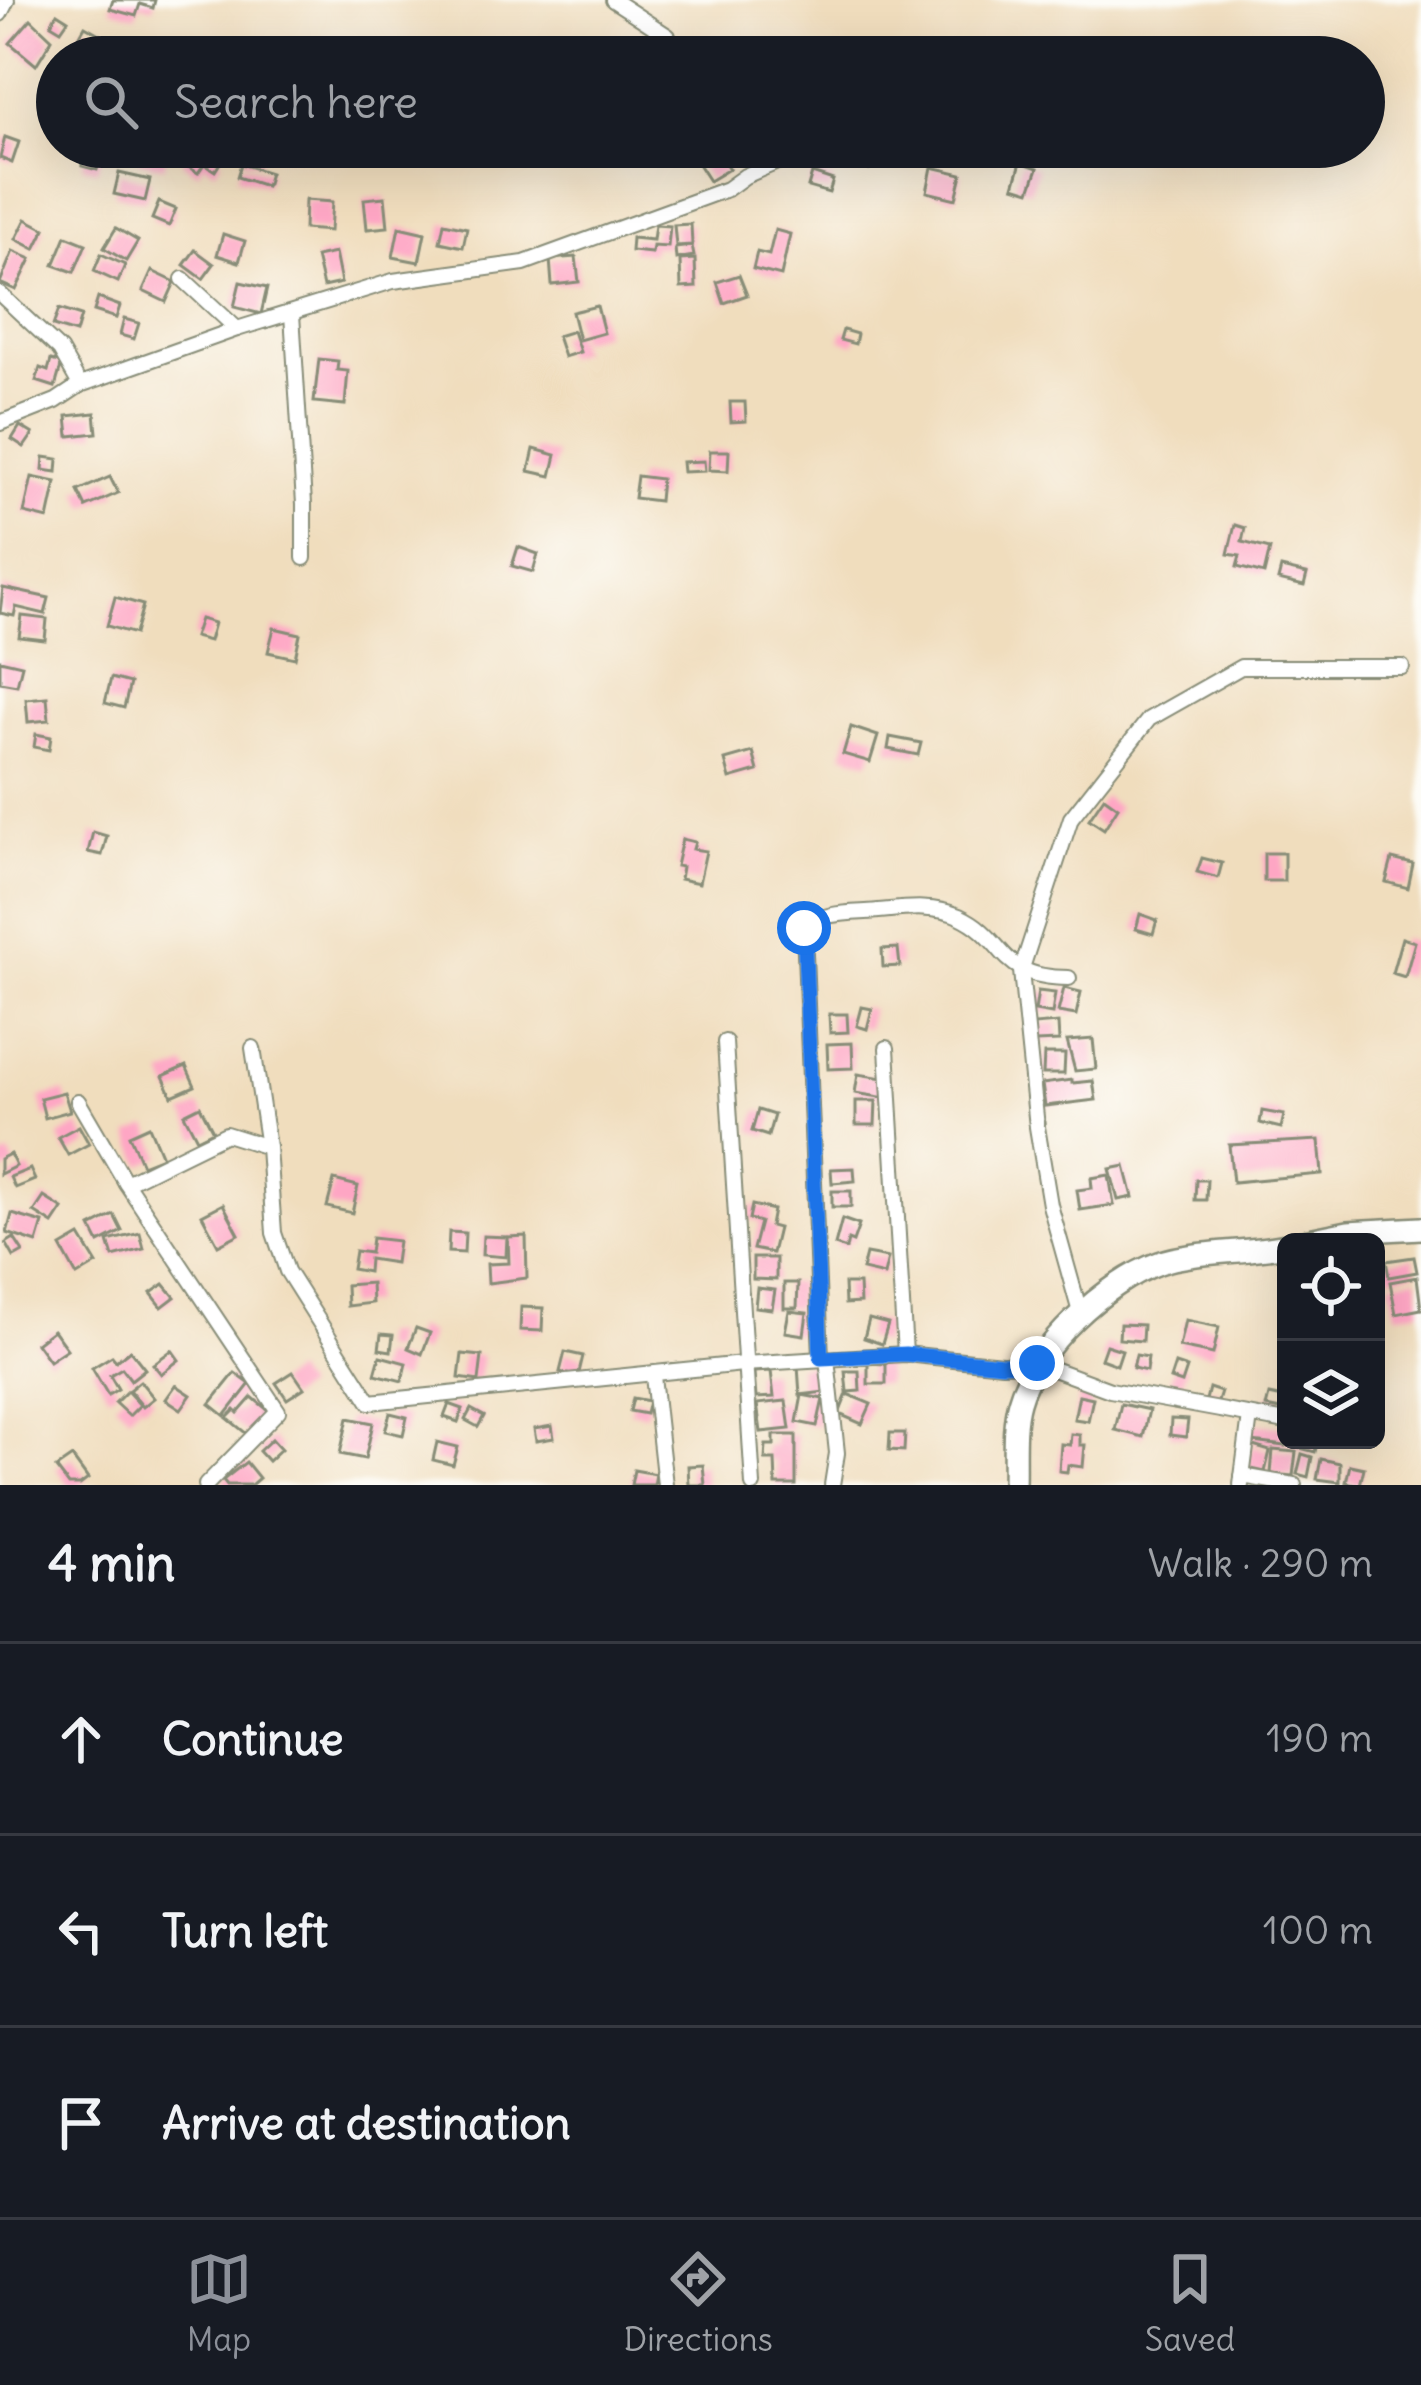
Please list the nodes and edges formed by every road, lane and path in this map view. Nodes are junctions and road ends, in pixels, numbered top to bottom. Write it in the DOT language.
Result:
graph roads {
  1 [pos="7,0"];
  2 [pos="614,0"];
  3 [pos="0,14"];
  4 [pos="668,36"];
  5 [pos="764,168"];
  6 [pos="183,278"];
  7 [pos="0,294"];
  8 [pos="292,314"];
  9 [pos="237,329"];
  10 [pos="80,386"];
  11 [pos="0,423"];
  12 [pos="304,558"];
  13 [pos="1402,667"];
  14 [pos="1021,971"];
  15 [pos="1069,978"];
  16 [pos="724,1042"];
  17 [pos="253,1048"];
  18 [pos="887,1048"];
  19 [pos="78,1101"];
  20 [pos="268,1148"];
  21 [pos="127,1183"];
  22 [pos="1421,1228"];
  23 [pos="1343,1233"];
  24 [pos="1277,1246"];
  25 [pos="1081,1316"];
  26 [pos="905,1354"];
  27 [pos="824,1358"];
  28 [pos="1037,1363"];
  29 [pos="742,1364"];
  30 [pos="653,1376"];
  31 [pos="1250,1416"];
  32 [pos="1277,1420"];
  33 [pos="1242,1481"];
  34 [pos="206,1485"];
  35 [pos="665,1485"];
  36 [pos="753,1485"];
  37 [pos="832,1485"];
  38 [pos="1014,1485"];
  39 [pos="1294,1485"];
  1 -- 3 [label="street"];
  2 -- 4 [label="street"];
  5 -- 8 [label="street"];
  6 -- 9 [label="street"];
  7 -- 10 [label="street"];
  8 -- 9 [label="street"];
  8 -- 12 [label="street"];
  9 -- 10 [label="street"];
  10 -- 11 [label="street"];
  13 -- 14 [label="street"];
  14 -- 15 [label="street"];
  14 -- 25 [label="street"];
  14 -- 27 [label="street"];
  16 -- 29 [label="street"];
  17 -- 20 [label="street"];
  18 -- 26 [label="street"];
  19 -- 21 [label="street"];
  20 -- 21 [label="street"];
  20 -- 30 [label="street"];
  21 -- 34 [label="street"];
  22 -- 23 [label="main road"];
  24 -- 25 [label="main road"];
  25 -- 28 [label="main road"];
  26 -- 27 [label="street"];
  26 -- 28 [label="street"];
  27 -- 29 [label="street"];
  27 -- 37 [label="street"];
  28 -- 31 [label="street"];
  28 -- 38 [label="main road"];
  29 -- 30 [label="street"];
  29 -- 36 [label="street"];
  30 -- 35 [label="street"];
  31 -- 32 [label="street"];
  31 -- 33 [label="street"];
  33 -- 39 [label="street"];
}
